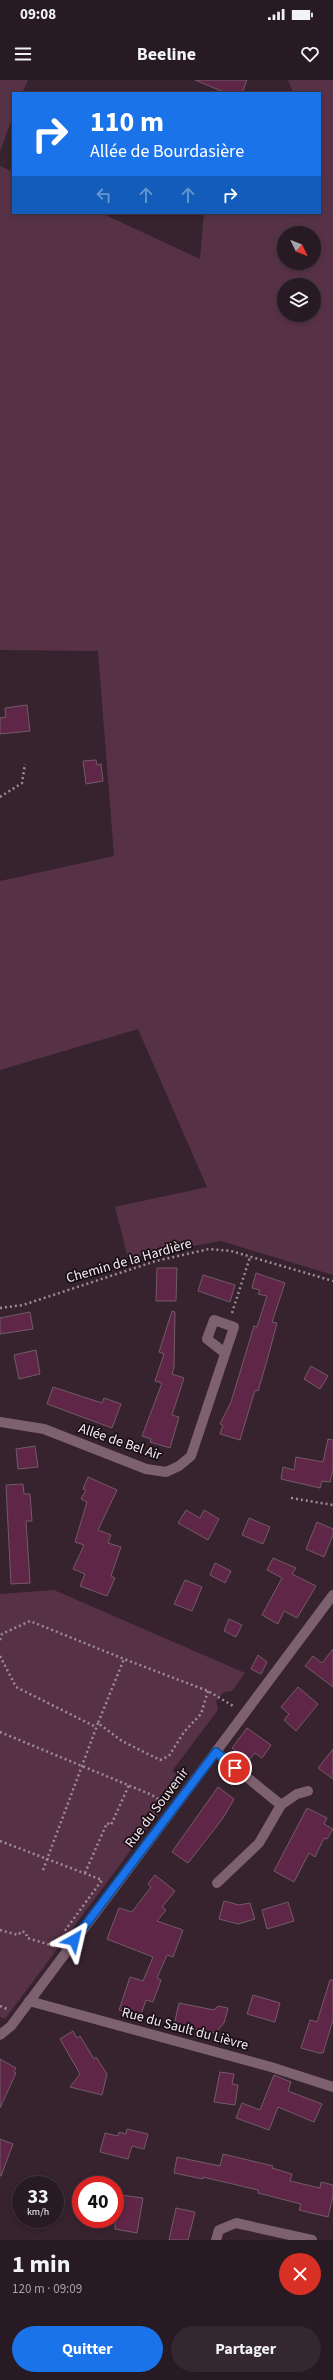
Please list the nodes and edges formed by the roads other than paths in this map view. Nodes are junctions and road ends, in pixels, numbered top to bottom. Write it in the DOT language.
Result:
graph roads {
  1 [pos="225,1353"];
  2 [pos="0,1422"];
  3 [pos="333,1595"];
  4 [pos="216,1752"];
  5 [pos="308,1791"];
  6 [pos="281,1805"];
  7 [pos="217,1882"];
  8 [pos="29,2001"];
  9 [pos="0,2035"];
  10 [pos="333,2087"];
  11 [pos="216,2240"];
  12 [pos="312,2240"];
  1 -- 1 [label="street, Allée de Bel Air"];
  1 -- 2 [label="street, Allée de Bel Air"];
  3 -- 4 [label="street, Rue du Souvenir"];
  4 -- 6 [label="street"];
  4 -- 8 [label="street, Rue du Souvenir"];
  5 -- 6 [label="street"];
  6 -- 7 [label="street"];
  8 -- 9 [label="street, Rue du Souvenir"];
  8 -- 10 [label="street, Rue du Sault du Lièvre"];
  11 -- 12 [label="street"];
}
